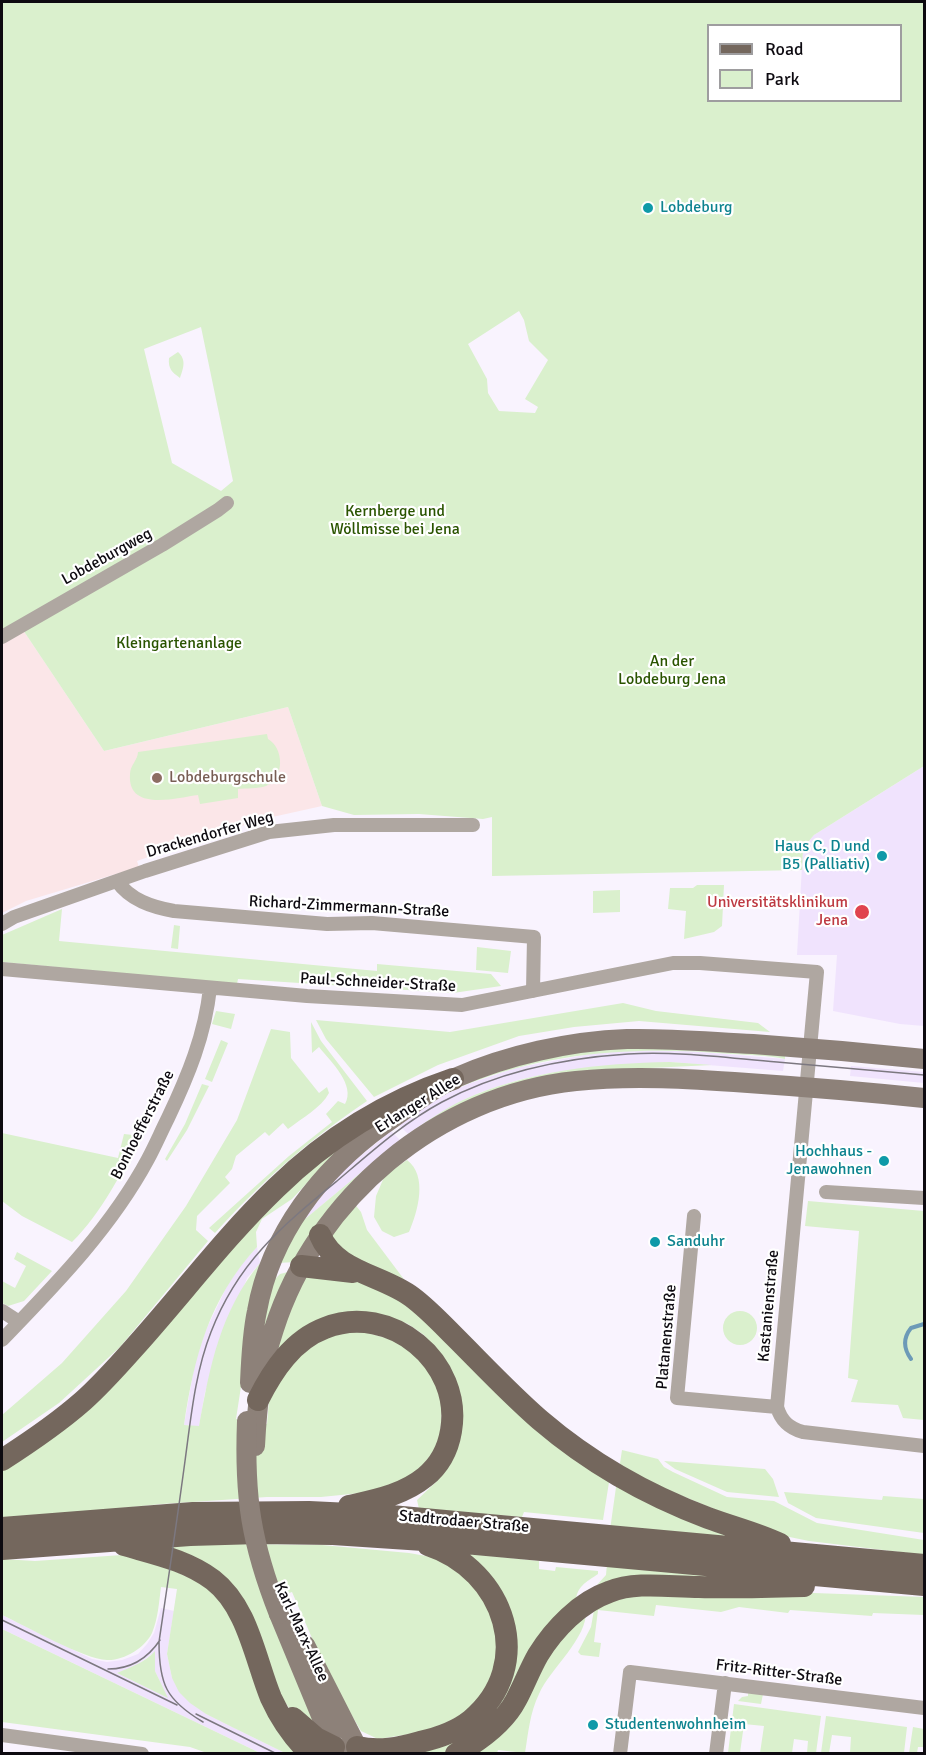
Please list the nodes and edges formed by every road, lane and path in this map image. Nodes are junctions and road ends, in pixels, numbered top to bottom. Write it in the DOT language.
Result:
graph roads {
  1 [pos="227,503"];
  2 [pos="2,637"];
  3 [pos="473,825"];
  4 [pos="117,881"];
  5 [pos="2,924"];
  6 [pos="2,969"];
  7 [pos="210,988"];
  8 [pos="533,991"];
  9 [pos="810,1048"];
  10 [pos="924,1059"];
  11 [pos="453,1079"];
  12 [pos="806,1087"];
  13 [pos="924,1098"];
  14 [pos="826,1192"];
  15 [pos="924,1198"];
  16 [pos="694,1216"];
  17 [pos="320,1235"];
  18 [pos="301,1266"];
  19 [pos="268,1271"];
  20 [pos="364,1274"];
  21 [pos="2,1311"];
  22 [pos="19,1322"];
  23 [pos="2,1340"];
  24 [pos="258,1400"];
  25 [pos="777,1407"];
  26 [pos="252,1422"];
  27 [pos="924,1446"];
  28 [pos="2,1460"];
  29 [pos="309,1512"];
  30 [pos="254,1514"];
  31 [pos="2,1528"];
  32 [pos="105,1540"];
  33 [pos="413,1540"];
  34 [pos="2,1549"];
  35 [pos="801,1553"];
  36 [pos="924,1565"];
  37 [pos="855,1579"];
  38 [pos="924,1585"];
  39 [pos="263,1675"];
  40 [pos="725,1683"];
  41 [pos="924,1708"];
  42 [pos="2,1735"];
  43 [pos="83,1749"];
  44 [pos="346,1751"];
  45 [pos="142,1754"];
  46 [pos="310,1754"];
  47 [pos="456,1754"];
  48 [pos="620,1754"];
  49 [pos="716,1754"];
  1 -- 2 [label="street, Lobdeburgweg"];
  3 -- 4 [label="street, Drackendorfer Weg"];
  4 -- 5 [label="street, Drackendorfer Weg"];
  4 -- 8 [label="street, Richard-Zimmermann-Straße"];
  6 -- 7 [label="street, Paul-Schneider-Straße"];
  7 -- 8 [label="street, Paul-Schneider-Straße"];
  7 -- 22 [label="street, Bonhoefferstraße"];
  8 -- 9 [label="street, Paul-Schneider-Straße"];
  9 -- 10 [label="main road, Erlanger Allee"];
  9 -- 11 [label="main road, Erlanger Allee"];
  9 -- 12 [label="street, Kastanienstraße"];
  11 -- 19 [label="main road, Erlanger Allee"];
  11 -- 28 [label="main road"];
  12 -- 13 [label="main road, Erlanger Allee"];
  12 -- 17 [label="main road, Erlanger Allee"];
  12 -- 25 [label="street, Kastanienstraße"];
  14 -- 15 [label="street"];
  16 -- 25 [label="street, Platanenstraße"];
  17 -- 18 [label="main road, Erlanger Allee"];
  17 -- 20 [label="main road"];
  18 -- 19 [label="main road"];
  18 -- 20 [label="main road"];
  18 -- 24 [label="main road, Erlanger Allee"];
  19 -- 26 [label="main road, Erlanger Allee"];
  20 -- 35 [label="main road"];
  21 -- 22 [label="street"];
  22 -- 23 [label="street, Bonhoefferstraße"];
  24 -- 26 [label="main road, Erlanger Allee"];
  24 -- 29 [label="main road"];
  25 -- 27 [label="street"];
  26 -- 30 [label="main road, Erlanger Allee, bridge"];
  29 -- 31 [label="main road, Stadtrodaer Straße"];
  29 -- 35 [label="main road, Stadtrodaer Straße"];
  30 -- 44 [label="main road, Karl-Marx-Allee, bridge"];
  32 -- 33 [label="main road, Stadtrodaer Straße"];
  32 -- 34 [label="main road, Stadtrodaer Straße"];
  32 -- 39 [label="main road"];
  33 -- 37 [label="main road, Stadtrodaer Straße"];
  33 -- 44 [label="main road"];
  35 -- 36 [label="main road, Stadtrodaer Straße"];
  37 -- 38 [label="main road, Stadtrodaer Straße"];
  37 -- 47 [label="main road"];
  39 -- 44 [label="main road"];
  39 -- 46 [label="main road"];
  40 -- 41 [label="street, Fritz-Ritter-Straße"];
  40 -- 48 [label="street, Fritz-Ritter-Straße"];
  40 -- 49 [label="street"];
  42 -- 43 [label="street"];
  43 -- 45 [label="street"];
}
